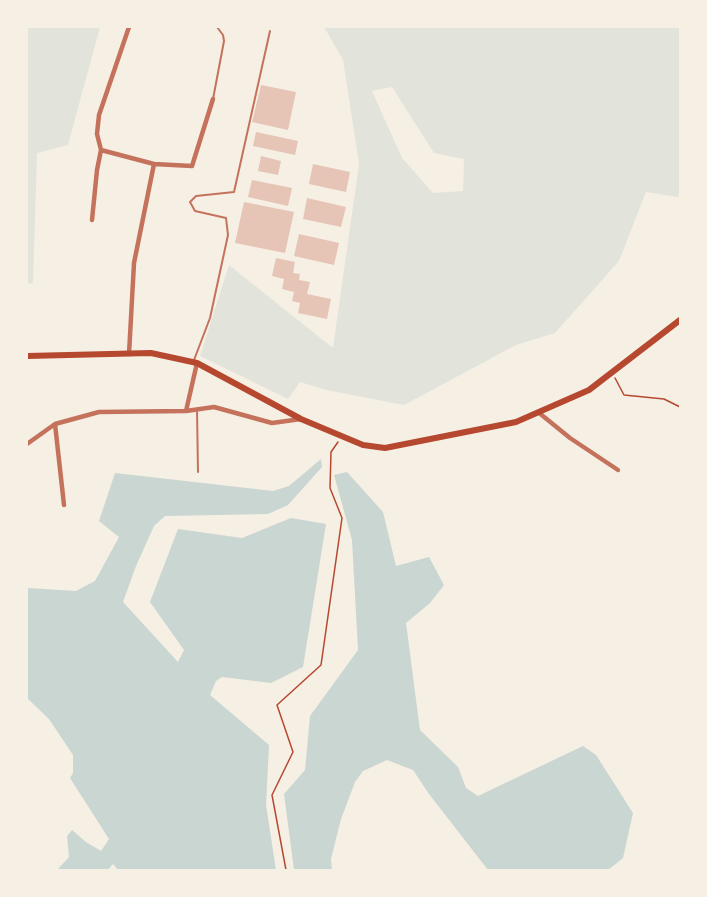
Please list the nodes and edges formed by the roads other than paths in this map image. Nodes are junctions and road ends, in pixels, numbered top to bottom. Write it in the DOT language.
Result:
graph roads {
  1 [pos="129,27"];
  2 [pos="217,27"];
  3 [pos="270,31"];
  4 [pos="213,99"];
  5 [pos="101,150"];
  6 [pos="154,164"];
  7 [pos="92,220"];
  8 [pos="680,320"];
  9 [pos="129,354"];
  10 [pos="27,356"];
  11 [pos="195,363"];
  12 [pos="197,410"];
  13 [pos="186,411"];
  14 [pos="538,412"];
  15 [pos="301,419"];
  16 [pos="56,424"];
  17 [pos="27,444"];
  18 [pos="618,470"];
  19 [pos="198,472"];
  20 [pos="64,506"];
  1 -- 5 [label="street"];
  2 -- 4 [label="lane"];
  3 -- 11 [label="lane"];
  4 -- 6 [label="street"];
  5 -- 6 [label="street"];
  5 -- 7 [label="street"];
  6 -- 9 [label="street"];
  8 -- 14 [label="main road"];
  9 -- 10 [label="main road"];
  9 -- 11 [label="main road"];
  11 -- 13 [label="street"];
  11 -- 15 [label="main road"];
  12 -- 13 [label="street"];
  12 -- 15 [label="street"];
  12 -- 19 [label="lane"];
  13 -- 16 [label="street"];
  14 -- 15 [label="main road"];
  14 -- 18 [label="street"];
  16 -- 17 [label="street"];
  16 -- 20 [label="street"];
}
